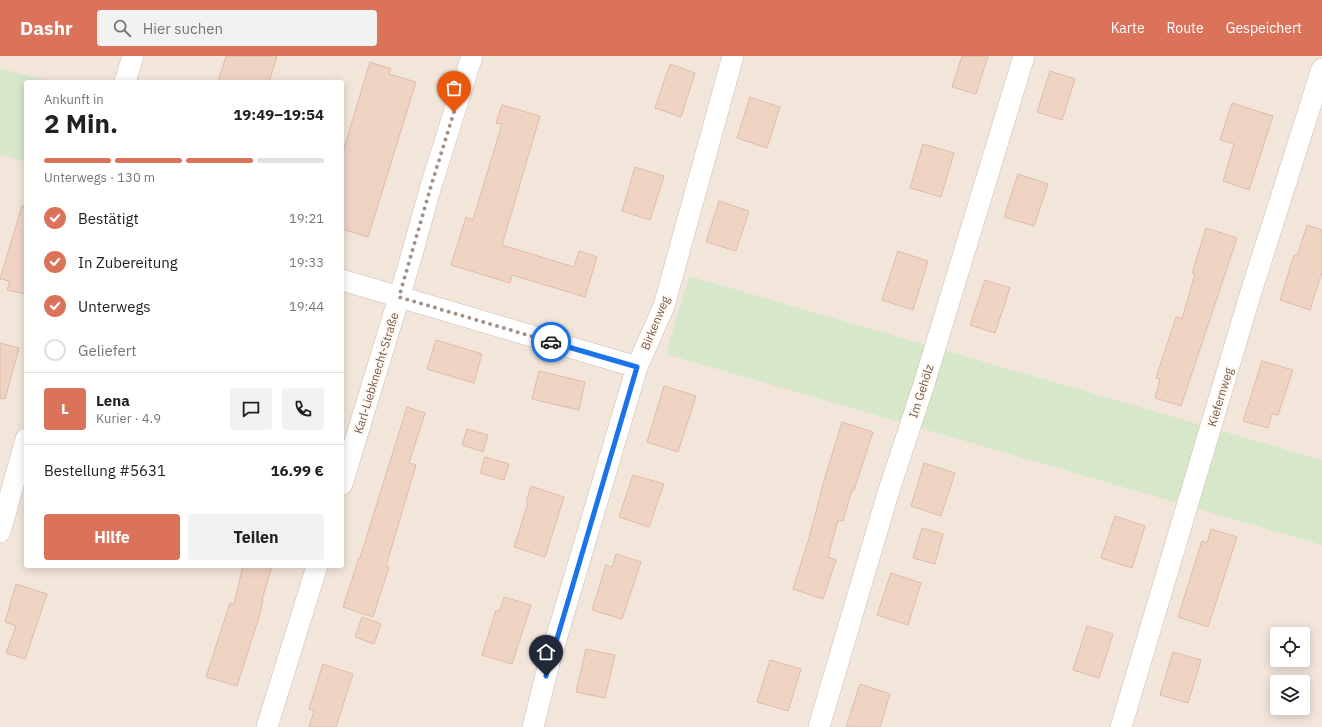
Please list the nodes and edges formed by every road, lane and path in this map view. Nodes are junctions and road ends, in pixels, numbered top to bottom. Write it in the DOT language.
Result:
graph roads {
  1 [pos="133,56"];
  2 [pos="472,56"];
  3 [pos="733,56"];
  4 [pos="1024,56"];
  5 [pos="1322,68"];
  6 [pos="126,80"];
  7 [pos="344,281"];
  8 [pos="399,297"];
  9 [pos="637,367"];
  10 [pos="24,446"];
  11 [pos="344,477"];
  12 [pos="0,532"];
  13 [pos="316,568"];
  14 [pos="267,727"];
  15 [pos="533,727"];
  16 [pos="819,727"];
  17 [pos="1121,727"];
  1 -- 6 [label="street"];
  2 -- 8 [label="street, Karl-Liebknecht-Straße"];
  3 -- 9 [label="street, Birkenweg"];
  4 -- 16 [label="street, Im Gehölz"];
  5 -- 17 [label="street, Kiefernweg"];
  7 -- 8 [label="street"];
  8 -- 9 [label="street"];
  8 -- 11 [label="street, Karl-Liebknecht-Straße"];
  9 -- 15 [label="street, Birkenweg"];
  10 -- 12 [label="street"];
  13 -- 14 [label="street"];
}
